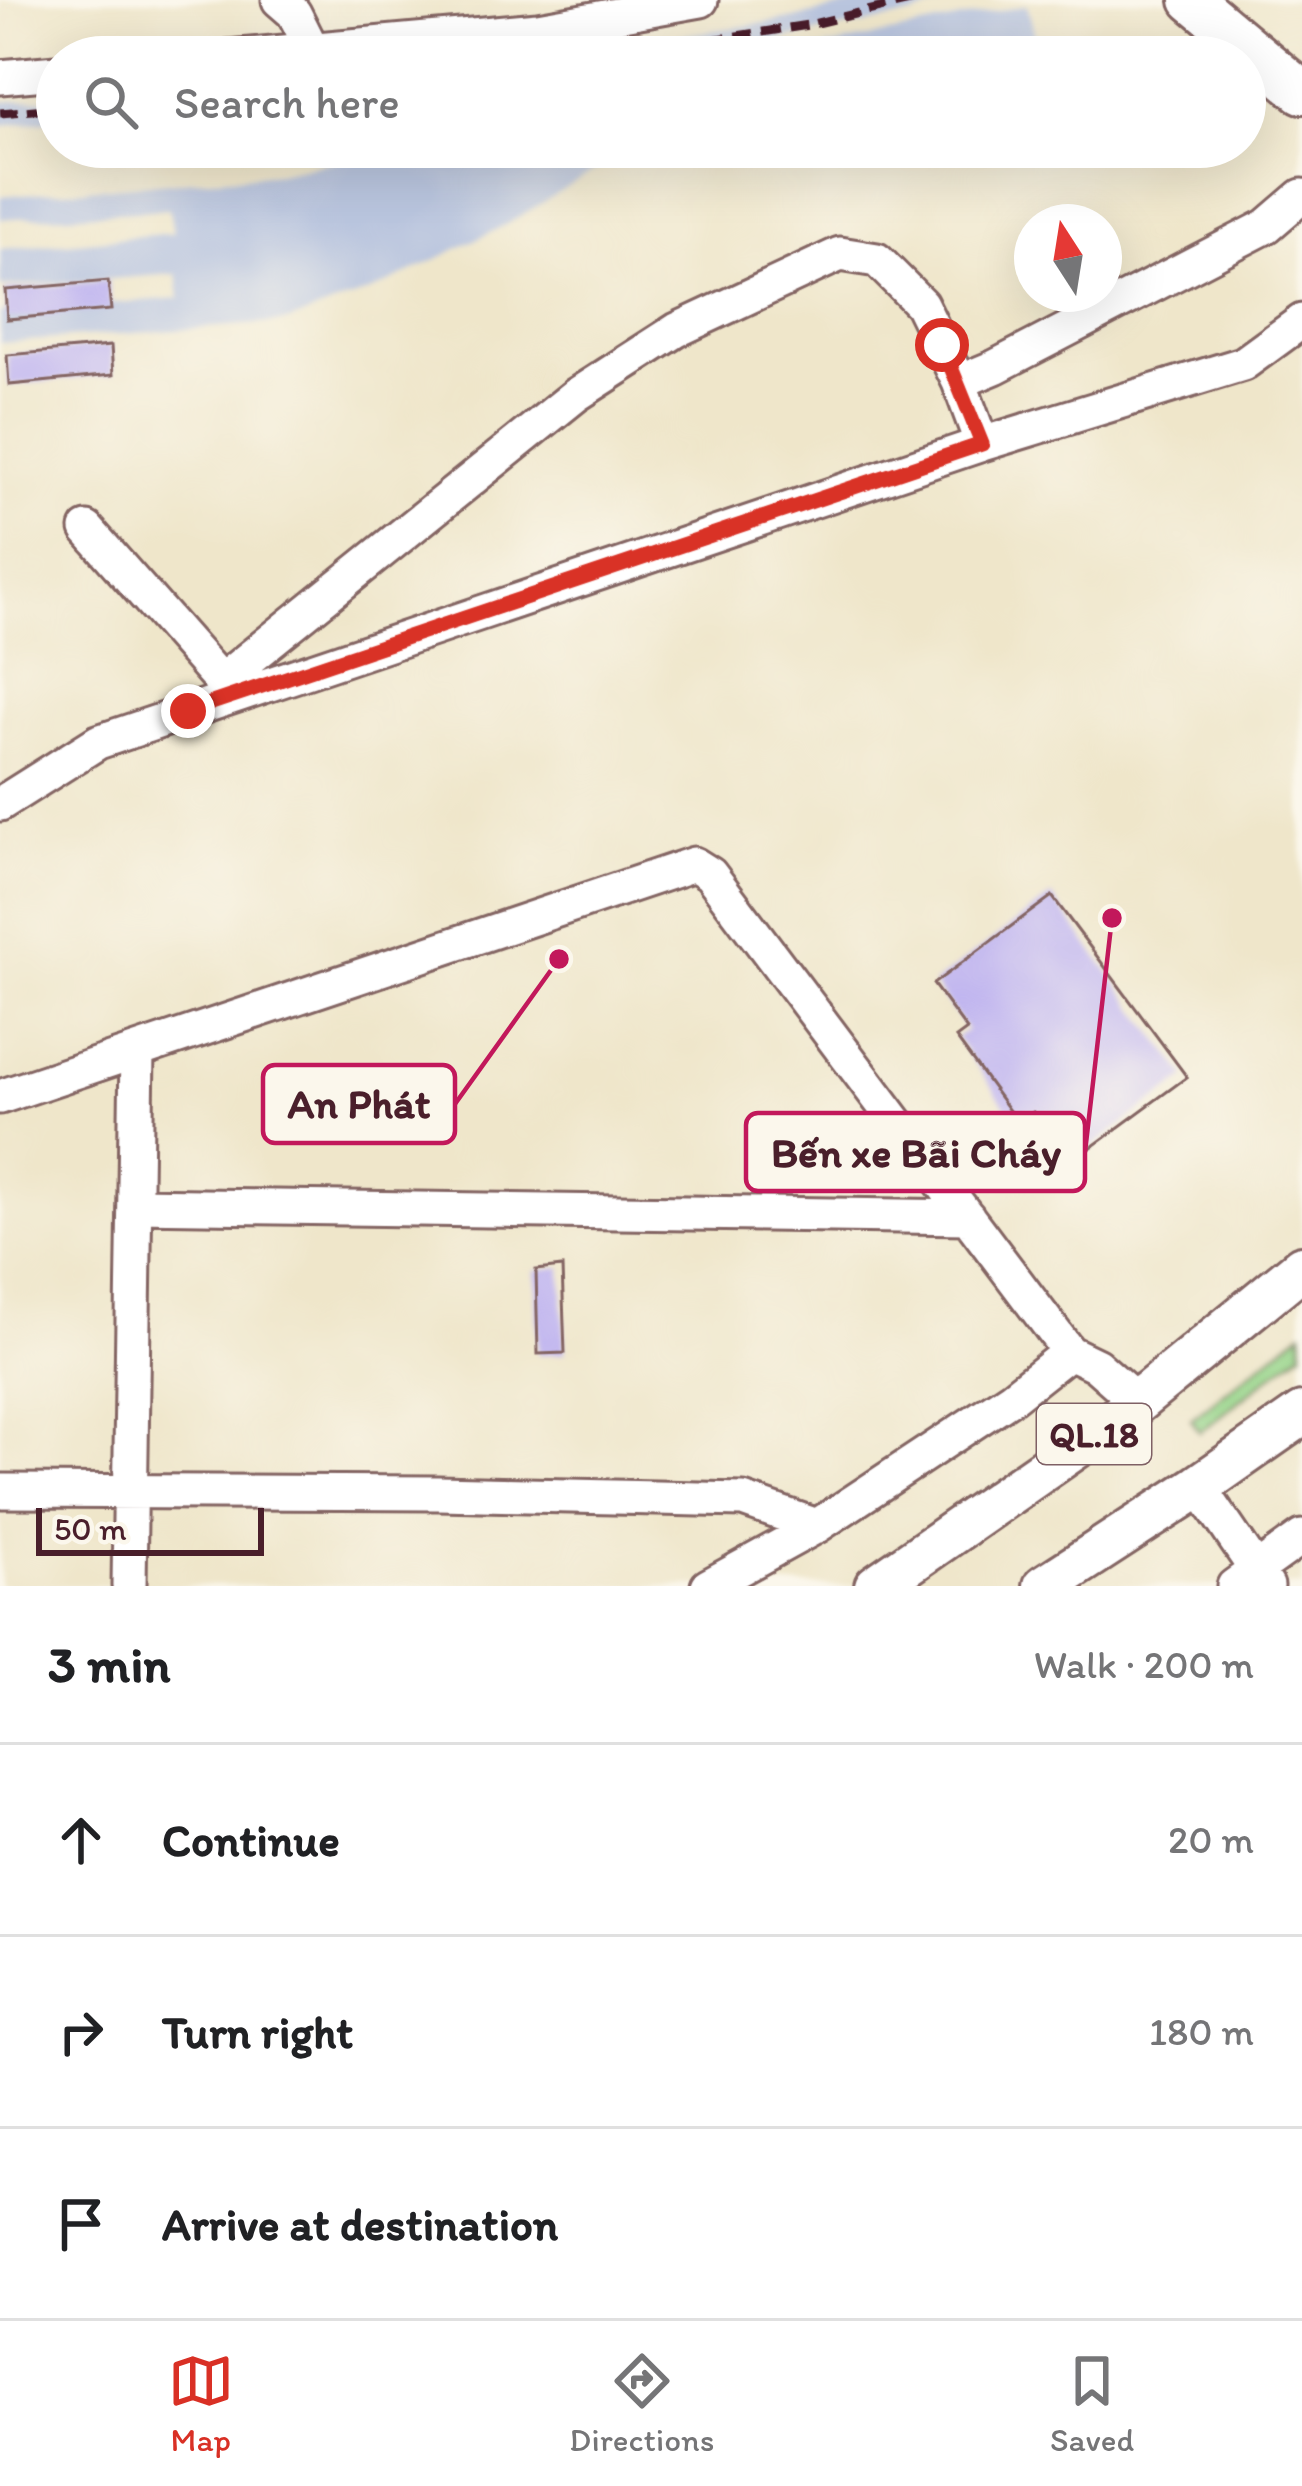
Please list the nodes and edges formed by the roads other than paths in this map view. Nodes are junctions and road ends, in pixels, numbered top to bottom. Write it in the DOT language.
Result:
graph roads {
  1 [pos="280,0"];
  2 [pos="701,0"];
  3 [pos="1197,1"];
  4 [pos="306,36"];
  5 [pos="463,36"];
  6 [pos="1237,36"];
  7 [pos="1266,61"];
  8 [pos="36,74"];
  9 [pos="0,77"];
  10 [pos="1302,92"];
  11 [pos="1302,196"];
  12 [pos="1302,321"];
  13 [pos="959,382"];
  14 [pos="982,444"];
  15 [pos="87,529"];
  16 [pos="228,688"];
  17 [pos="0,804"];
  18 [pos="137,1052"];
  19 [pos="0,1097"];
  20 [pos="135,1205"];
  21 [pos="968,1217"];
  22 [pos="1302,1268"];
  23 [pos="1069,1352"];
  24 [pos="1138,1402"];
  25 [pos="1302,1414"];
  26 [pos="1199,1486"];
  27 [pos="0,1491"];
  28 [pos="130,1492"];
  29 [pos="817,1526"];
  30 [pos="1302,1537"];
  31 [pos="1252,1581"];
  32 [pos="129,1586"];
  33 [pos="708,1586"];
  34 [pos="876,1586"];
  35 [pos="1045,1586"];
  1 -- 4 [label="street"];
  2 -- 5 [label="street"];
  3 -- 6 [label="main road"];
  7 -- 10 [label="main road"];
  8 -- 9 [label="street"];
  11 -- 13 [label="street"];
  12 -- 14 [label="street"];
  13 -- 14 [label="street"];
  13 -- 16 [label="street"];
  14 -- 16 [label="street"];
  15 -- 16 [label="street"];
  16 -- 17 [label="street"];
  18 -- 19 [label="street"];
  18 -- 20 [label="street"];
  18 -- 21 [label="street"];
  20 -- 21 [label="street"];
  20 -- 28 [label="street"];
  21 -- 23 [label="street"];
  22 -- 24 [label="main road, QL.18"];
  23 -- 24 [label="street"];
  23 -- 29 [label="street"];
  24 -- 34 [label="main road, QL.18"];
  25 -- 26 [label="main road, QL.18"];
  26 -- 31 [label="street"];
  26 -- 35 [label="main road, QL.18"];
  27 -- 28 [label="street"];
  28 -- 29 [label="street"];
  28 -- 32 [label="street"];
  29 -- 33 [label="street"];
  30 -- 31 [label="street"];
}
